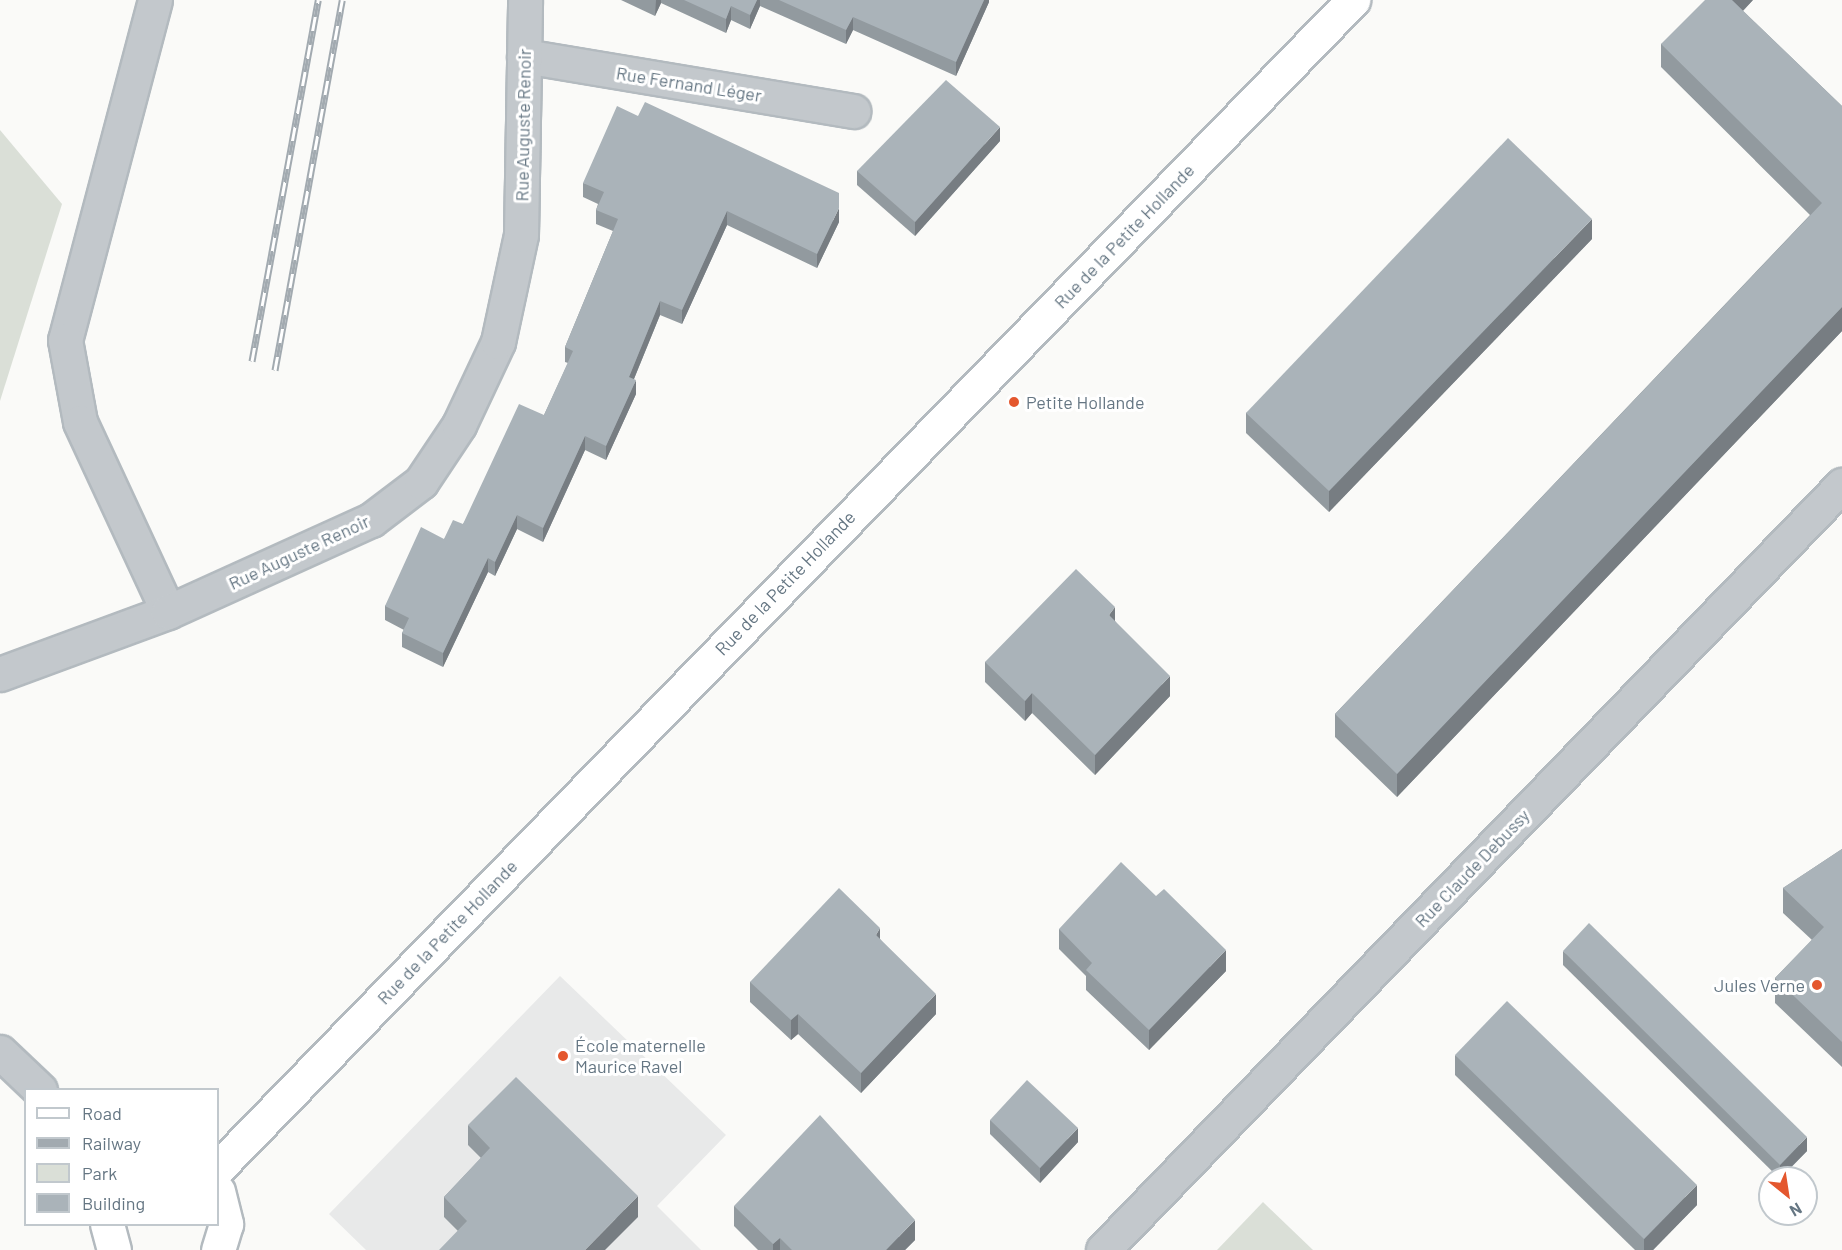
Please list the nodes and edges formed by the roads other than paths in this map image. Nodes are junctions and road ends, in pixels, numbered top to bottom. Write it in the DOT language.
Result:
graph roads {
  1 [pos="155,0"];
  2 [pos="525,0"];
  3 [pos="1353,0"];
  4 [pos="524,56"];
  5 [pos="853,111"];
  6 [pos="1842,485"];
  7 [pos="168,612"];
  8 [pos="0,674"];
  9 [pos="0,1052"];
  10 [pos="39,1088"];
  11 [pos="219,1167"];
  12 [pos="219,1195"];
  13 [pos="108,1226"];
  14 [pos="114,1250"];
  15 [pos="218,1250"];
  16 [pos="1102,1250"];
  1 -- 7 [label="street"];
  2 -- 4 [label="street, Rue Auguste Renoir"];
  3 -- 11 [label="street, Rue de la Petite Hollande"];
  4 -- 5 [label="street, Rue Fernand Léger"];
  4 -- 7 [label="street, Rue Auguste Renoir"];
  6 -- 16 [label="street, Rue Claude Debussy"];
  7 -- 8 [label="street, Rue Auguste Renoir"];
  9 -- 10 [label="street"];
  12 -- 15 [label="street"];
  13 -- 14 [label="street"];
}
